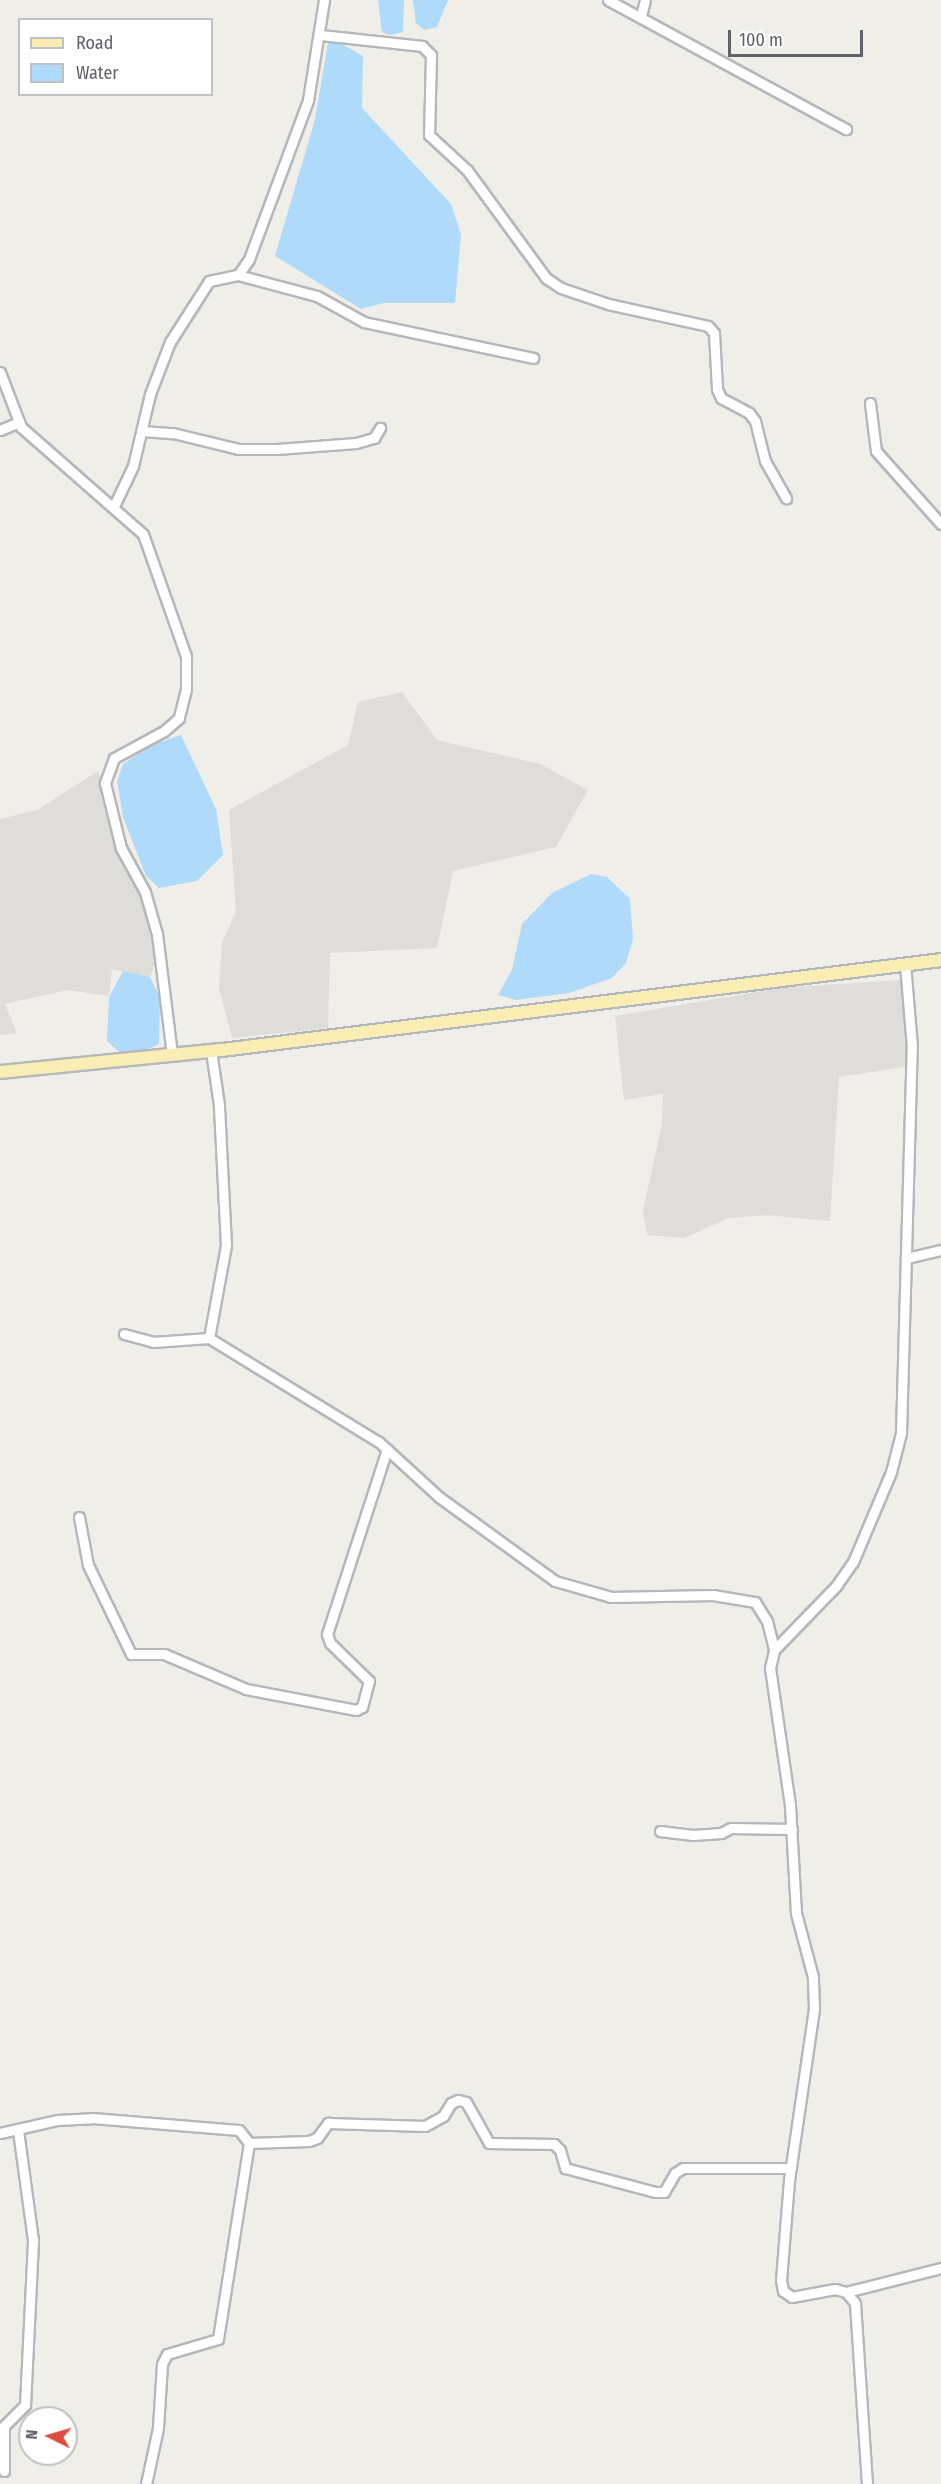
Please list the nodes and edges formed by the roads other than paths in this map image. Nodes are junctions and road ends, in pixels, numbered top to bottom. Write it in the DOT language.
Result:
graph roads {
  1 [pos="324,0"];
  2 [pos="608,0"];
  3 [pos="645,0"];
  4 [pos="641,16"];
  5 [pos="321,35"];
  6 [pos="846,129"];
  7 [pos="238,275"];
  8 [pos="533,358"];
  9 [pos="0,372"];
  10 [pos="870,403"];
  11 [pos="19,422"];
  12 [pos="380,428"];
  13 [pos="0,430"];
  14 [pos="142,431"];
  15 [pos="786,498"];
  16 [pos="114,506"];
  17 [pos="941,524"];
  18 [pos="941,960"];
  19 [pos="905,964"];
  20 [pos="211,1052"];
  21 [pos="172,1055"];
  22 [pos="0,1072"];
  23 [pos="941,1250"];
  24 [pos="906,1258"];
  25 [pos="124,1334"];
  26 [pos="209,1338"];
  27 [pos="387,1449"];
  28 [pos="79,1517"];
  29 [pos="774,1650"];
  30 [pos="792,1829"];
  31 [pos="660,1831"];
  32 [pos="18,2130"];
  33 [pos="0,2133"];
  34 [pos="249,2143"];
  35 [pos="791,2168"];
  36 [pos="941,2268"];
  37 [pos="846,2292"];
  38 [pos="4,2471"];
  39 [pos="146,2484"];
  40 [pos="867,2484"];
  1 -- 5 [label="street"];
  2 -- 4 [label="street"];
  3 -- 4 [label="street"];
  4 -- 6 [label="street"];
  5 -- 7 [label="street"];
  5 -- 15 [label="street"];
  7 -- 8 [label="street"];
  7 -- 14 [label="street"];
  9 -- 11 [label="street"];
  10 -- 17 [label="street"];
  11 -- 13 [label="street"];
  11 -- 16 [label="street"];
  12 -- 14 [label="street"];
  14 -- 16 [label="street"];
  16 -- 21 [label="street"];
  18 -- 19 [label="main road"];
  19 -- 20 [label="main road"];
  19 -- 24 [label="street"];
  20 -- 21 [label="main road"];
  20 -- 26 [label="street"];
  21 -- 22 [label="main road"];
  23 -- 24 [label="street"];
  24 -- 29 [label="street"];
  25 -- 26 [label="street"];
  26 -- 27 [label="street"];
  27 -- 28 [label="street"];
  27 -- 29 [label="street"];
  29 -- 30 [label="street"];
  30 -- 31 [label="street"];
  30 -- 35 [label="street"];
  32 -- 33 [label="street"];
  32 -- 34 [label="street"];
  32 -- 38 [label="street"];
  34 -- 35 [label="street"];
  34 -- 39 [label="street"];
  35 -- 37 [label="street"];
  36 -- 37 [label="street"];
  37 -- 40 [label="street"];
}
